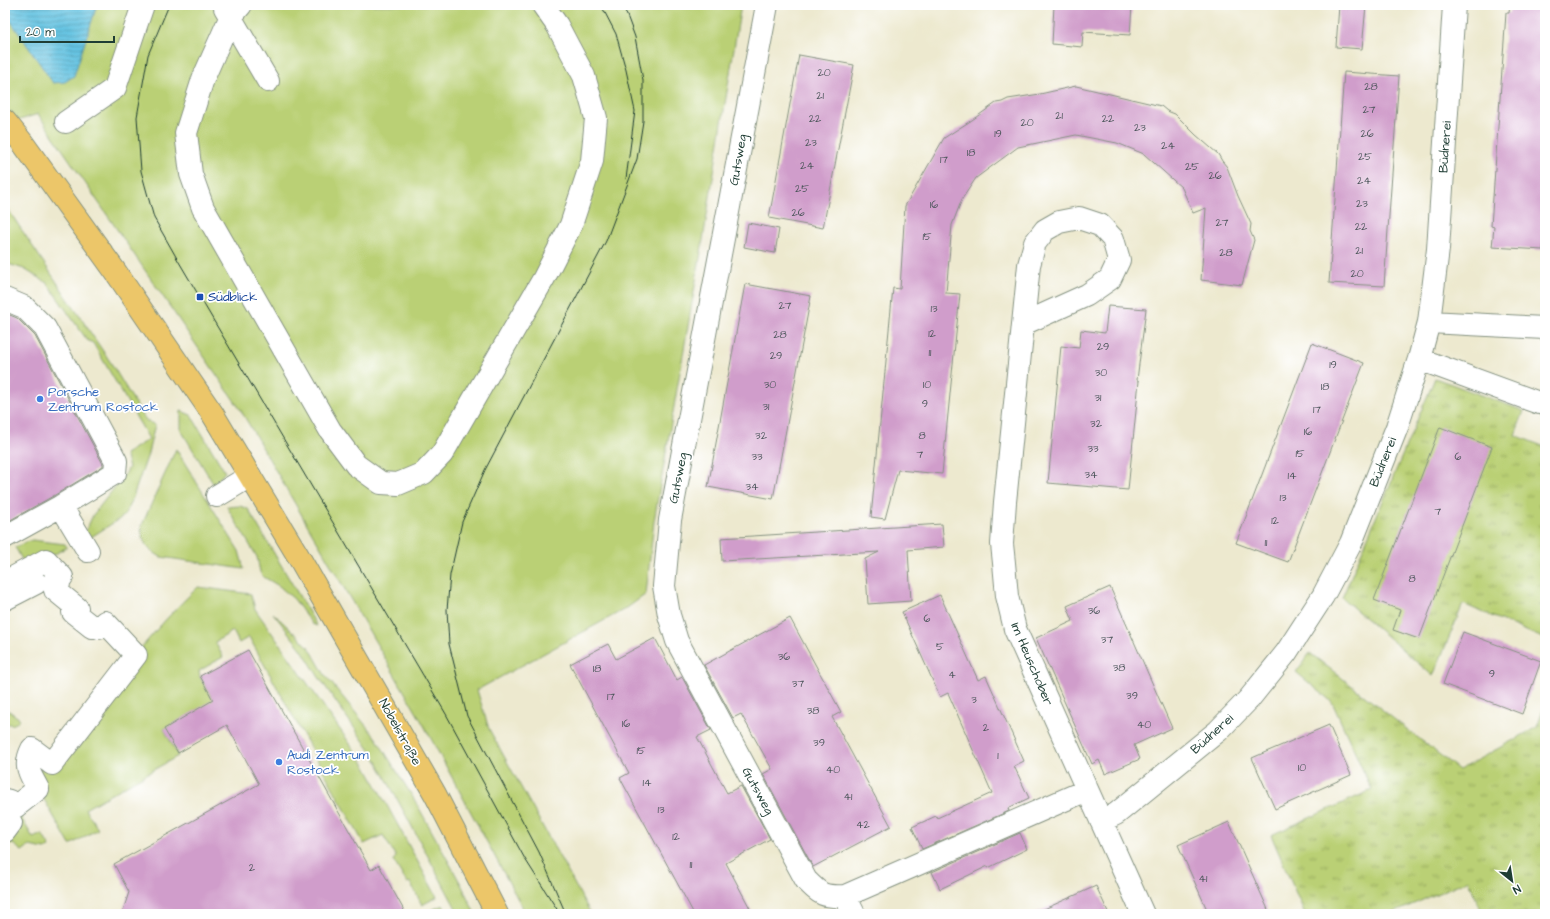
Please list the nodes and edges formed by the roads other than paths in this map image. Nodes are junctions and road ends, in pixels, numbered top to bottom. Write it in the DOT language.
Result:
graph roads {
  1 [pos="143,5"];
  2 [pos="543,5"];
  3 [pos="767,5"];
  4 [pos="1454,5"];
  5 [pos="231,9"];
  6 [pos="268,81"];
  7 [pos="5,122"];
  8 [pos="66,122"];
  9 [pos="5,299"];
  10 [pos="1429,322"];
  11 [pos="1023,324"];
  12 [pos="1545,328"];
  13 [pos="1419,359"];
  14 [pos="1538,403"];
  15 [pos="250,476"];
  16 [pos="217,496"];
  17 [pos="61,506"];
  18 [pos="5,537"];
  19 [pos="88,551"];
  20 [pos="45,578"];
  21 [pos="5,582"];
  22 [pos="5,599"];
  23 [pos="1087,790"];
  24 [pos="5,800"];
  25 [pos="5,818"];
  26 [pos="1101,821"];
  27 [pos="5,831"];
  28 [pos="849,905"];
  29 [pos="498,914"];
  30 [pos="1143,914"];
  1 -- 8 [label="street"];
  2 -- 5 [label="street"];
  3 -- 28 [label="street, Gutsweg"];
  4 -- 10 [label="street, Büdnerei"];
  5 -- 6 [label="street"];
  7 -- 15 [label="main road, Nobelstraße"];
  9 -- 17 [label="street"];
  10 -- 12 [label="street"];
  10 -- 13 [label="street, Büdnerei"];
  11 -- 11 [label="street, Im Heuschober"];
  11 -- 23 [label="street, Im Heuschober"];
  13 -- 14 [label="street"];
  13 -- 26 [label="street, Büdnerei"];
  15 -- 16 [label="street"];
  15 -- 29 [label="main road, Nobelstraße"];
  17 -- 18 [label="street"];
  17 -- 19 [label="street"];
  20 -- 22 [label="street"];
  21 -- 24 [label="street"];
  23 -- 26 [label="street, Im Heuschober"];
  23 -- 28 [label="street, Gutsweg"];
  25 -- 27 [label="street"];
  26 -- 30 [label="street, Im Heuschober"];
}
